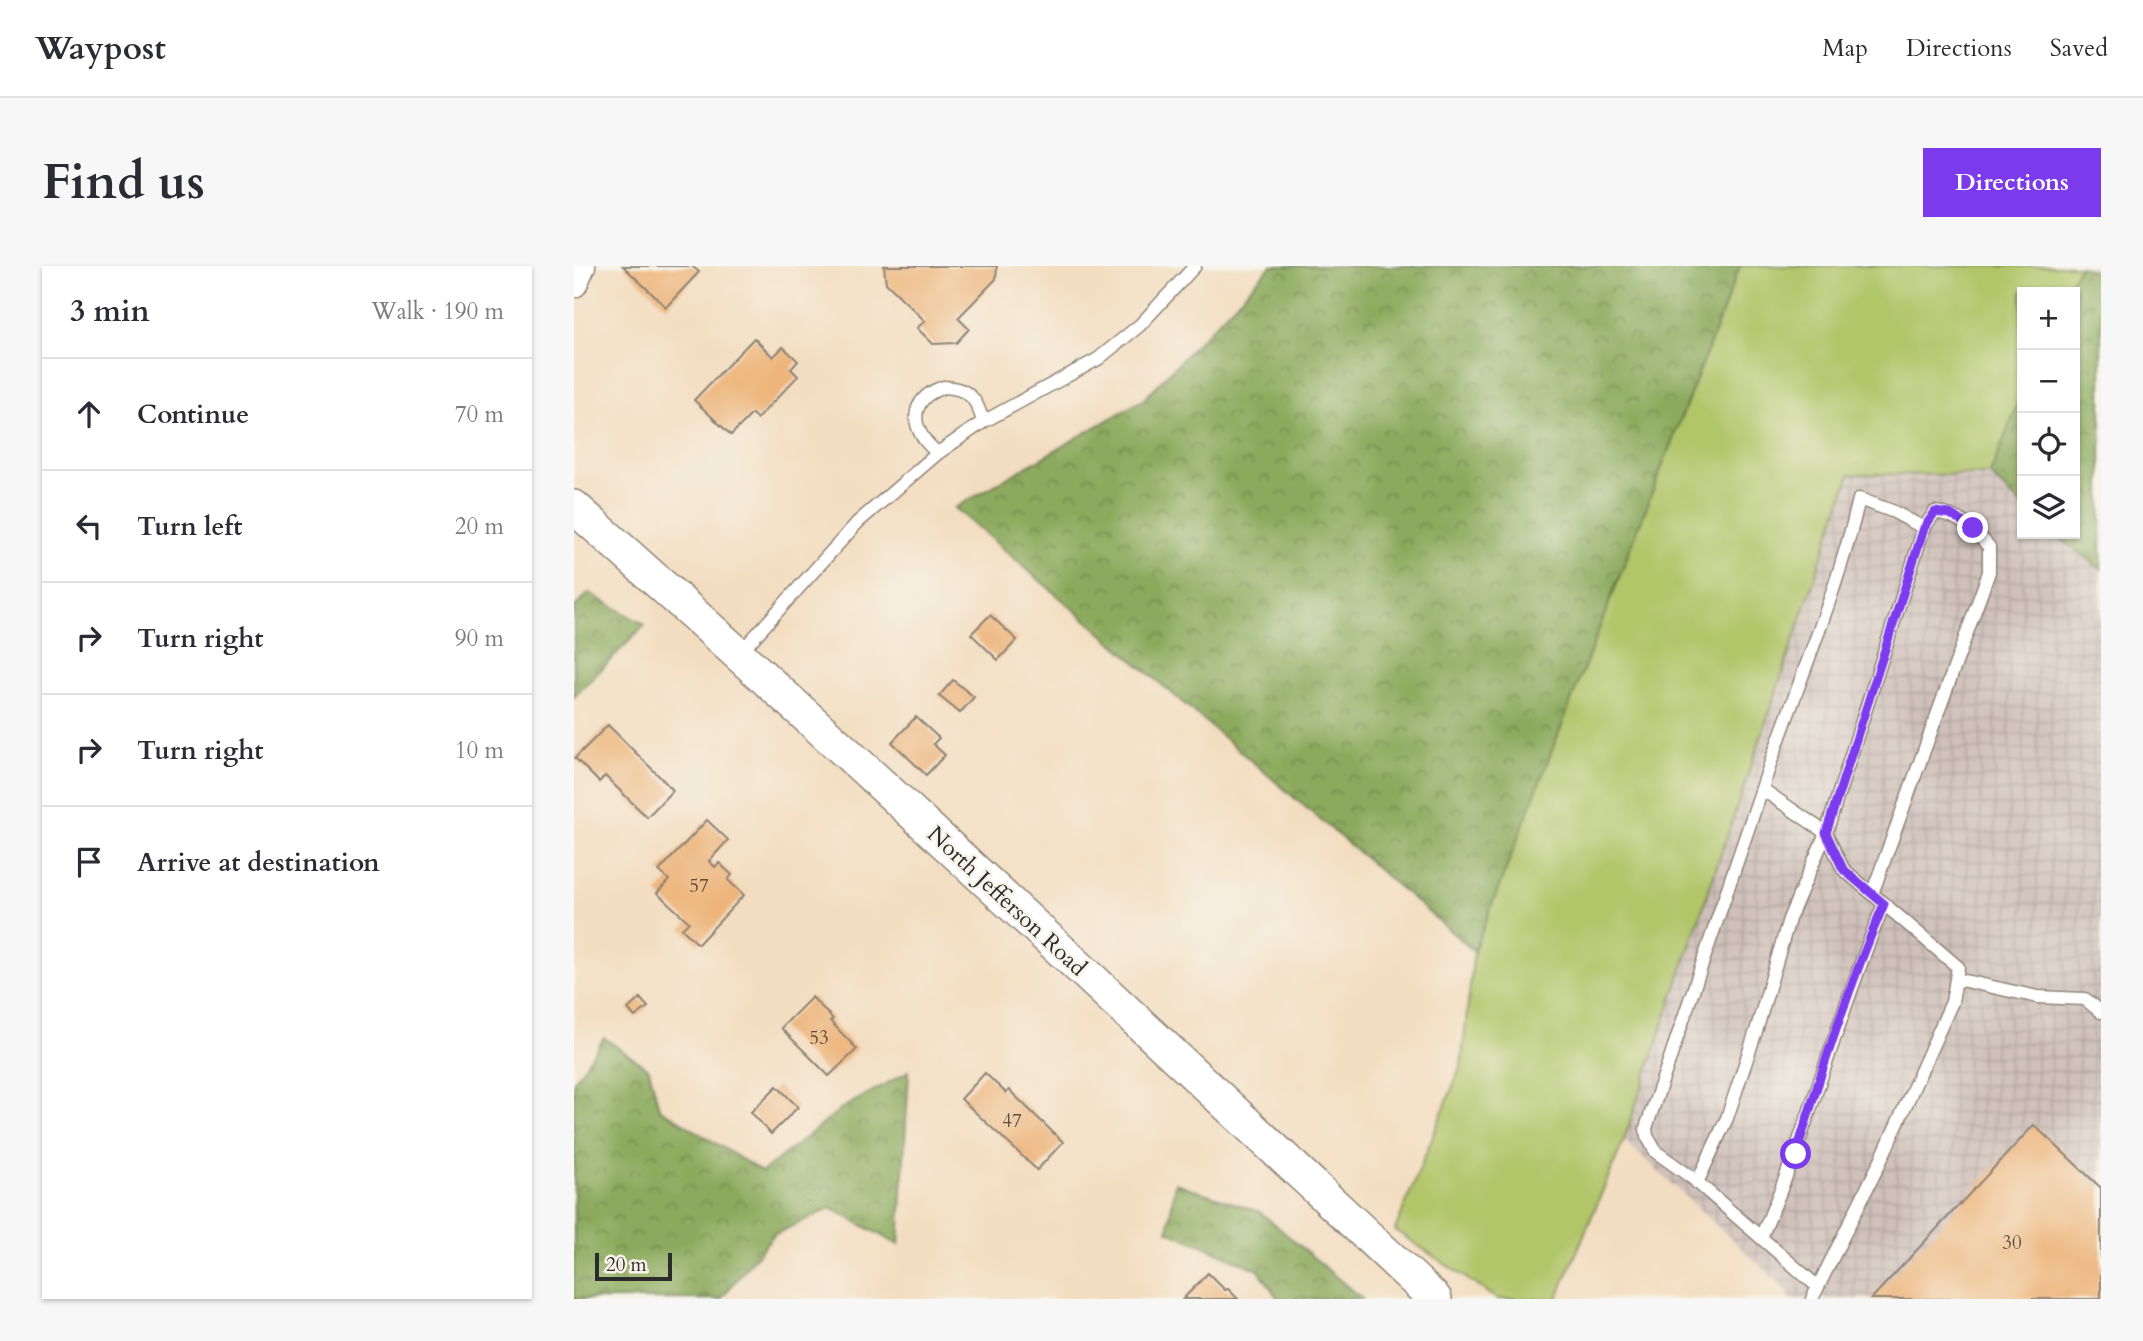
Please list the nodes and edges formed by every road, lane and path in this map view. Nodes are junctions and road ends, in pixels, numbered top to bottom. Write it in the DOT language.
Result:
graph roads {
  1 [pos="582,266"];
  2 [pos="1195,266"];
  3 [pos="574,284"];
  4 [pos="983,422"];
  5 [pos="938,453"];
  6 [pos="574,507"];
  7 [pos="1924,528"];
  8 [pos="738,654"];
  9 [pos="1762,789"];
  10 [pos="1826,833"];
  11 [pos="1872,894"];
  12 [pos="1884,904"];
  13 [pos="1956,979"];
  14 [pos="2101,1012"];
  15 [pos="1694,1180"];
  16 [pos="1760,1237"];
  17 [pos="1818,1287"];
  18 [pos="1435,1299"];
  19 [pos="1812,1299"];
  1 -- 3 [label="street"];
  2 -- 4 [label="lane"];
  4 -- 5 [label="lane"];
  4 -- 5 [label="lane"];
  5 -- 8 [label="lane"];
  6 -- 8 [label="street, North Jefferson Road"];
  7 -- 9 [label="lane"];
  7 -- 10 [label="lane"];
  7 -- 11 [label="lane"];
  8 -- 18 [label="street, North Jefferson Road"];
  9 -- 10 [label="lane"];
  9 -- 15 [label="lane"];
  10 -- 11 [label="lane"];
  10 -- 15 [label="lane"];
  11 -- 12 [label="lane"];
  12 -- 13 [label="lane"];
  12 -- 16 [label="lane"];
  13 -- 14 [label="lane"];
  13 -- 17 [label="lane"];
  15 -- 16 [label="lane"];
  16 -- 17 [label="lane"];
  17 -- 19 [label="lane"];
}
